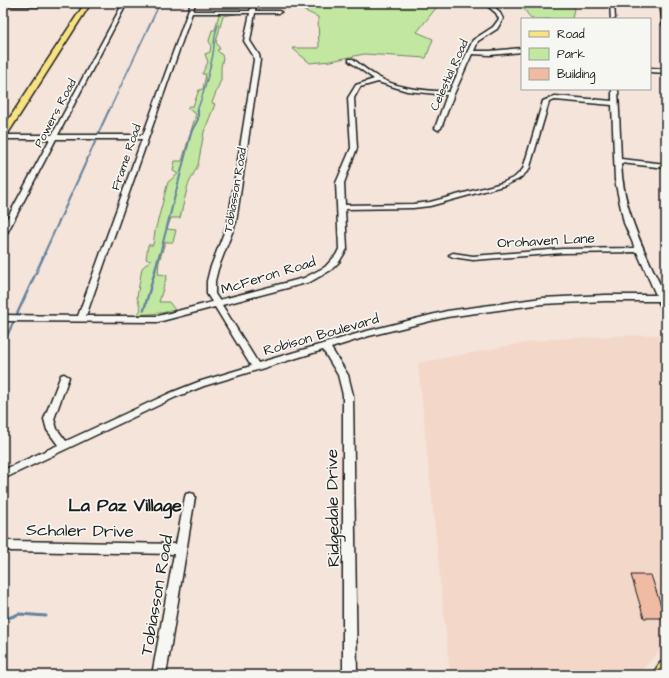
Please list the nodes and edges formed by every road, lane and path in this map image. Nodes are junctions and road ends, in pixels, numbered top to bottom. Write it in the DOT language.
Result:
graph roads {
  1 [pos="125,3"];
  2 [pos="193,3"];
  3 [pos="254,3"];
  4 [pos="486,3"];
  5 [pos="612,3"];
  6 [pos="662,3"];
  7 [pos="5,4"];
  8 [pos="88,4"];
  9 [pos="190,12"];
  10 [pos="252,12"];
  11 [pos="279,12"];
  12 [pos="613,18"];
  13 [pos="666,25"];
  14 [pos="521,50"];
  15 [pos="470,52"];
  16 [pos="351,60"];
  17 [pos="651,70"];
  18 [pos="666,72"];
  19 [pos="378,80"];
  20 [pos="615,90"];
  21 [pos="451,94"];
  22 [pos="615,103"];
  23 [pos="438,128"];
  24 [pos="3,136"];
  25 [pos="54,137"];
  26 [pos="145,137"];
  27 [pos="617,161"];
  28 [pos="666,166"];
  29 [pos="341,207"];
  30 [pos="3,233"];
  31 [pos="641,250"];
  32 [pos="453,256"];
  33 [pos="664,298"];
  34 [pos="217,304"];
  35 [pos="666,308"];
  36 [pos="3,318"];
  37 [pos="81,319"];
  38 [pos="326,346"];
  39 [pos="256,367"];
  40 [pos="64,377"];
  41 [pos="64,446"];
  42 [pos="3,475"];
  43 [pos="190,497"];
  44 [pos="3,543"];
  45 [pos="181,549"];
  46 [pos="666,669"];
  47 [pos="159,675"];
  48 [pos="350,675"];
  49 [pos="661,675"];
  1 -- 25 [label="street, Powers Road"];
  2 -- 9 [label="street, Frame Road"];
  3 -- 10 [label="street, Tobiasson Road"];
  4 -- 15 [label="street, Celestial Road"];
  5 -- 12 [label="street"];
  6 -- 13 [label="street"];
  7 -- 8 [label="street"];
  8 -- 24 [label="main road"];
  9 -- 10 [label="street"];
  9 -- 26 [label="street, Frame Road"];
  10 -- 11 [label="street"];
  10 -- 34 [label="street, Tobiasson Road"];
  14 -- 15 [label="street"];
  15 -- 21 [label="street, Celestial Road"];
  16 -- 19 [label="street"];
  17 -- 18 [label="street"];
  19 -- 21 [label="street"];
  19 -- 29 [label="street, McFeron Road"];
  20 -- 22 [label="street"];
  21 -- 23 [label="street, Celestial Road"];
  22 -- 27 [label="street"];
  22 -- 29 [label="street"];
  24 -- 25 [label="street"];
  25 -- 26 [label="street"];
  25 -- 30 [label="street, Powers Road"];
  26 -- 37 [label="street, Frame Road"];
  27 -- 28 [label="street"];
  27 -- 31 [label="street"];
  29 -- 34 [label="street, McFeron Road"];
  31 -- 32 [label="street, Orohaven Lane"];
  31 -- 33 [label="street"];
  33 -- 35 [label="street"];
  33 -- 38 [label="street, Robison Boulevard"];
  34 -- 37 [label="street, McFeron Road"];
  34 -- 39 [label="street, Tobiasson Road"];
  36 -- 37 [label="street, McFeron Road"];
  38 -- 39 [label="street, Robison Boulevard"];
  38 -- 48 [label="street, Ridgedale Drive"];
  39 -- 41 [label="street, Robison Boulevard"];
  40 -- 41 [label="street"];
  41 -- 42 [label="street, Robison Boulevard"];
  43 -- 45 [label="street, Tobiasson Road"];
  44 -- 45 [label="street, Schaler Drive"];
  45 -- 47 [label="street, Tobiasson Road"];
  46 -- 49 [label="main road"];
}
